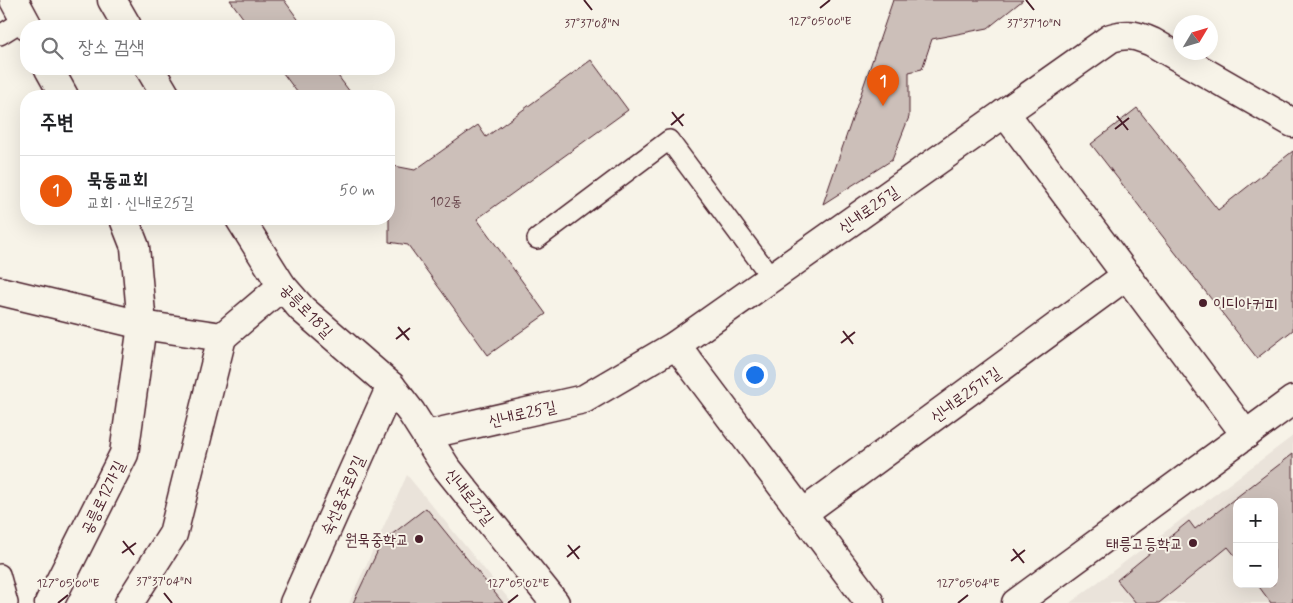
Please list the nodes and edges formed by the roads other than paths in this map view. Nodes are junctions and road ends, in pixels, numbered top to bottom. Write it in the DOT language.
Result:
graph roads {
  1 [pos="112,0"];
  2 [pos="22,15"];
  3 [pos="124,20"];
  4 [pos="0,35"];
  5 [pos="52,75"];
  6 [pos="154,75"];
  7 [pos="61,90"];
  8 [pos="162,90"];
  9 [pos="1006,113"];
  10 [pos="1293,123"];
  11 [pos="126,225"];
  12 [pos="244,225"];
  13 [pos="538,239"];
  14 [pos="1127,275"];
  15 [pos="771,277"];
  16 [pos="282,286"];
  17 [pos="0,291"];
  18 [pos="142,325"];
  19 [pos="222,338"];
  20 [pos="676,345"];
  21 [pos="391,386"];
  22 [pos="1293,400"];
  23 [pos="426,435"];
  24 [pos="1246,435"];
  25 [pos="802,513"];
  26 [pos="0,574"];
  27 [pos="8,603"];
  28 [pos="49,603"];
  29 [pos="129,603"];
  30 [pos="294,603"];
  31 [pos="555,603"];
  32 [pos="870,603"];
  33 [pos="1016,603"];
  1 -- 3 [label="street"];
  2 -- 4 [label="lane"];
  5 -- 7 [label="street"];
  6 -- 8 [label="street"];
  9 -- 10 [label="street, 신내로25길"];
  9 -- 14 [label="street"];
  9 -- 15 [label="street, 신내로25길"];
  11 -- 18 [label="street, 공릉로12가길"];
  12 -- 16 [label="street, 공릉로18길"];
  13 -- 15 [label="lane"];
  14 -- 24 [label="street"];
  14 -- 25 [label="street, 신내로25가길"];
  15 -- 20 [label="street, 신내로25길"];
  16 -- 19 [label="street"];
  16 -- 21 [label="street, 공릉로18길"];
  17 -- 18 [label="street"];
  18 -- 19 [label="street"];
  18 -- 28 [label="street, 공릉로12가길"];
  19 -- 29 [label="street"];
  20 -- 23 [label="street, 신내로25길"];
  20 -- 25 [label="street"];
  21 -- 23 [label="street, 신내로23길"];
  21 -- 30 [label="street, 숙선옹주로9길"];
  22 -- 24 [label="street"];
  23 -- 31 [label="street, 신내로23길"];
  24 -- 33 [label="street"];
  25 -- 32 [label="street"];
  26 -- 27 [label="lane"];
}
